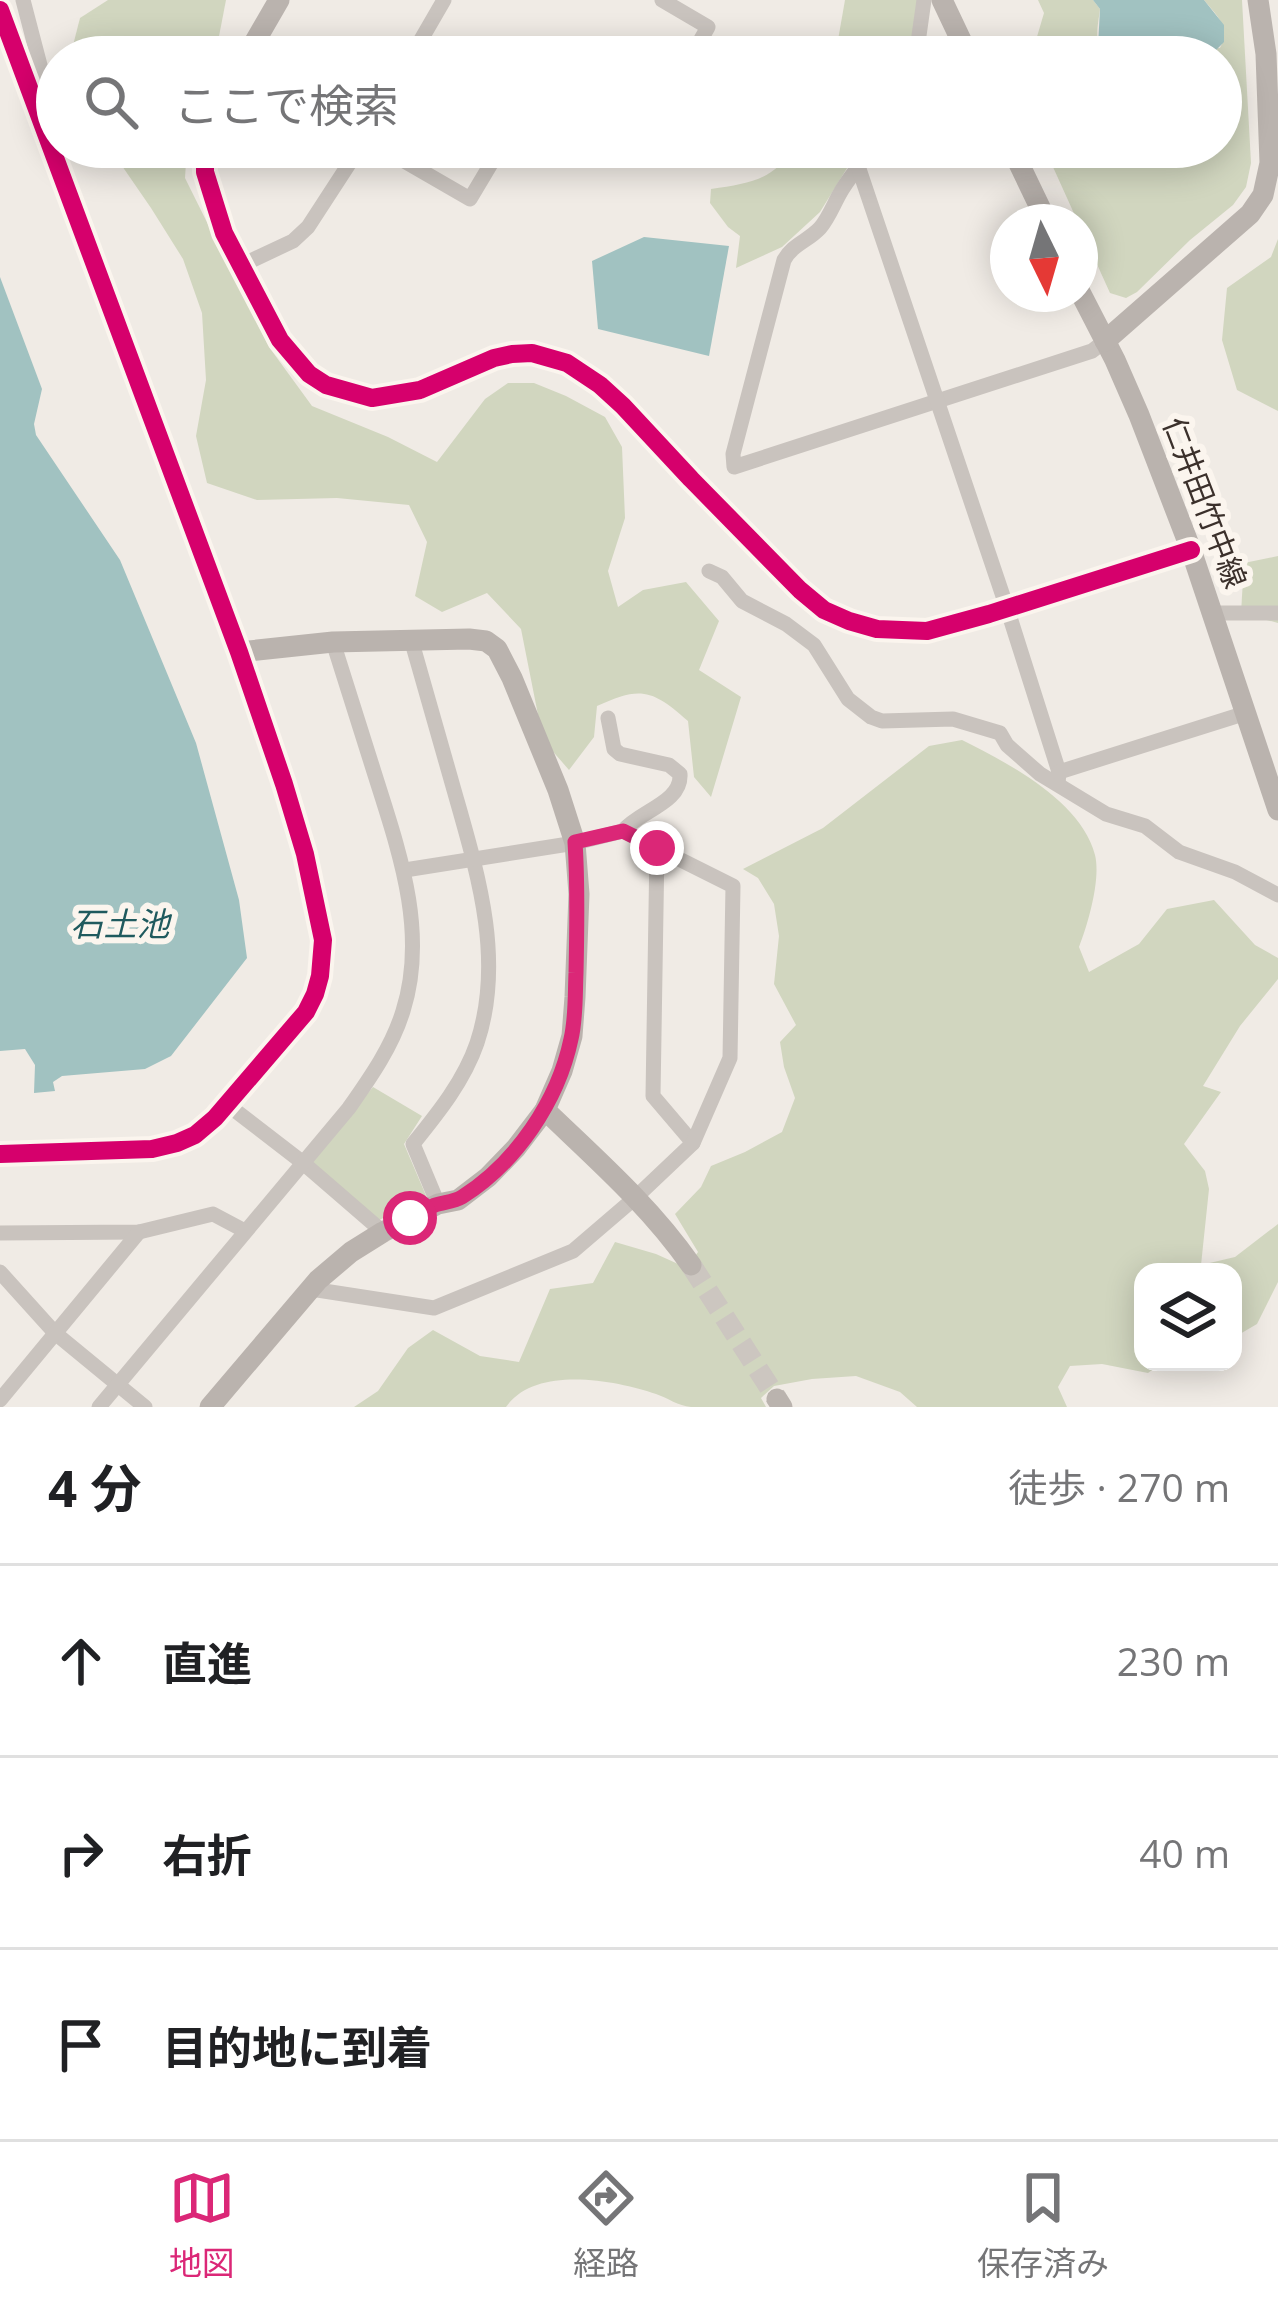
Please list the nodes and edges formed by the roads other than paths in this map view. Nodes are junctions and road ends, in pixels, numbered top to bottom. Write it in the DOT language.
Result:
graph roads {
  1 [pos="23,0"];
  2 [pos="279,0"];
  3 [pos="444,0"];
  4 [pos="662,0"];
  5 [pos="924,0"];
  6 [pos="942,0"];
  7 [pos="1258,0"];
  8 [pos="0,10"];
  9 [pos="258,36"];
  10 [pos="423,36"];
  11 [pos="703,36"];
  12 [pos="919,36"];
  13 [pos="959,36"];
  14 [pos="36,50"];
  15 [pos="36,107"];
  16 [pos="59,168"];
  17 [pos="205,168"];
  18 [pos="346,168"];
  19 [pos="416,168"];
  20 [pos="488,168"];
  21 [pos="1022,168"];
  22 [pos="859,170"];
  23 [pos="1039,204"];
  24 [pos="242,265"];
  25 [pos="1091,312"];
  26 [pos="1106,341"];
  27 [pos="935,402"];
  28 [pos="1191,550"];
  29 [pos="709,571"];
  30 [pos="1007,608"];
  31 [pos="1213,613"];
  32 [pos="1278,613"];
  33 [pos="411,639"];
  34 [pos="333,642"];
  35 [pos="238,652"];
  36 [pos="1246,713"];
  37 [pos="608,718"];
  38 [pos="1059,778"];
  39 [pos="1278,810"];
  40 [pos="623,831"];
  41 [pos="575,842"];
  42 [pos="657,848"];
  43 [pos="473,859"];
  44 [pos="405,870"];
  45 [pos="1278,895"];
  46 [pos="228,1106"];
  47 [pos="544,1110"];
  48 [pos="693,1143"];
  49 [pos="0,1154"];
  50 [pos="302,1162"];
  51 [pos="636,1197"];
  52 [pos="438,1204"];
  53 [pos="245,1231"];
  54 [pos="139,1232"];
  55 [pos="383,1232"];
  56 [pos="0,1233"];
  57 [pos="691,1265"];
  58 [pos="0,1272"];
  59 [pos="311,1289"];
  60 [pos="55,1333"];
  61 [pos="118,1384"];
  62 [pos="2,1392"];
  63 [pos="99,1407"];
  64 [pos="145,1407"];
  65 [pos="211,1407"];
  1 -- 14 [label="street"];
  2 -- 9 [label="street"];
  3 -- 10 [label="street"];
  4 -- 11 [label="street"];
  5 -- 12 [label="street"];
  6 -- 13 [label="street"];
  7 -- 26 [label="street"];
  8 -- 15 [label="street"];
  16 -- 35 [label="street"];
  17 -- 24 [label="street"];
  18 -- 24 [label="street"];
  19 -- 20 [label="street"];
  21 -- 23 [label="street"];
  22 -- 27 [label="street"];
  22 -- 27 [label="street"];
  24 -- 30 [label="street"];
  25 -- 26 [label="street, 仁井田竹中線"];
  26 -- 27 [label="street"];
  26 -- 28 [label="street, 仁井田竹中線"];
  27 -- 30 [label="street"];
  28 -- 30 [label="street"];
  28 -- 31 [label="street, 仁井田竹中線"];
  29 -- 38 [label="street"];
  30 -- 38 [label="street"];
  31 -- 32 [label="street"];
  31 -- 36 [label="street, 仁井田竹中線"];
  33 -- 34 [label="street"];
  33 -- 41 [label="street"];
  33 -- 43 [label="street"];
  34 -- 35 [label="street"];
  34 -- 44 [label="street"];
  35 -- 46 [label="street"];
  36 -- 38 [label="street"];
  36 -- 39 [label="street, 仁井田竹中線"];
  37 -- 40 [label="street"];
  38 -- 45 [label="street"];
  40 -- 41 [label="street"];
  40 -- 42 [label="street"];
  41 -- 43 [label="street"];
  41 -- 47 [label="street"];
  42 -- 48 [label="street"];
  42 -- 48 [label="street"];
  43 -- 44 [label="street"];
  43 -- 52 [label="street"];
  44 -- 50 [label="street"];
  46 -- 49 [label="street"];
  46 -- 50 [label="street"];
  47 -- 51 [label="street"];
  47 -- 52 [label="street"];
  48 -- 51 [label="street"];
  50 -- 53 [label="street"];
  50 -- 55 [label="street"];
  51 -- 57 [label="street"];
  51 -- 59 [label="street"];
  52 -- 55 [label="street"];
  53 -- 54 [label="street"];
  53 -- 61 [label="street"];
  54 -- 56 [label="street"];
  54 -- 60 [label="street"];
  55 -- 59 [label="street"];
  58 -- 60 [label="street"];
  59 -- 65 [label="street"];
  60 -- 61 [label="street"];
  60 -- 62 [label="street"];
  61 -- 63 [label="street"];
  61 -- 64 [label="street"];
}
